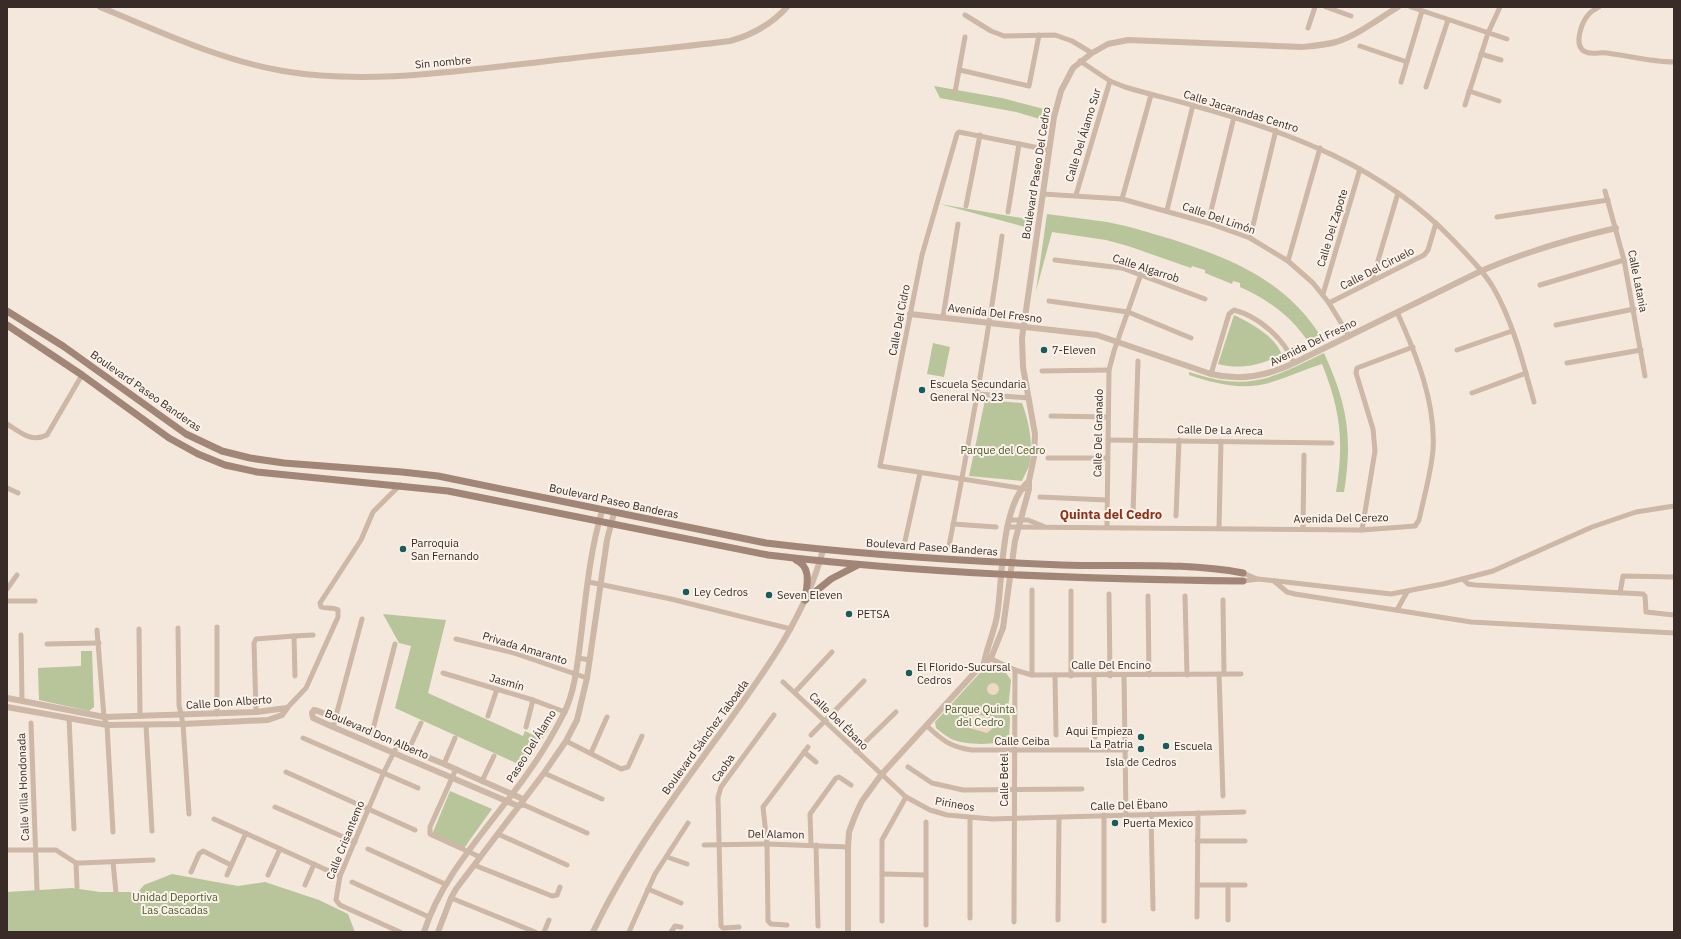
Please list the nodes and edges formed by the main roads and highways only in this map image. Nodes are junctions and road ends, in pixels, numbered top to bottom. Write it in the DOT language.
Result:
graph roads {
  1 [pos="7,311"];
  2 [pos="7,325"];
  3 [pos="792,558"];
  4 [pos="860,564"];
  5 [pos="1243,573"];
  6 [pos="1244,582"];
  1 -- 5 [label="main road, Boulevard Paseo Banderas"];
  2 -- 3 [label="main road, Boulevard Paseo Banderas"];
  3 -- 4 [label="main road, Boulevard Paseo Banderas"];
  3 -- 4 [label="main road"];
  4 -- 6 [label="main road, Boulevard Paseo Banderas"];
}
